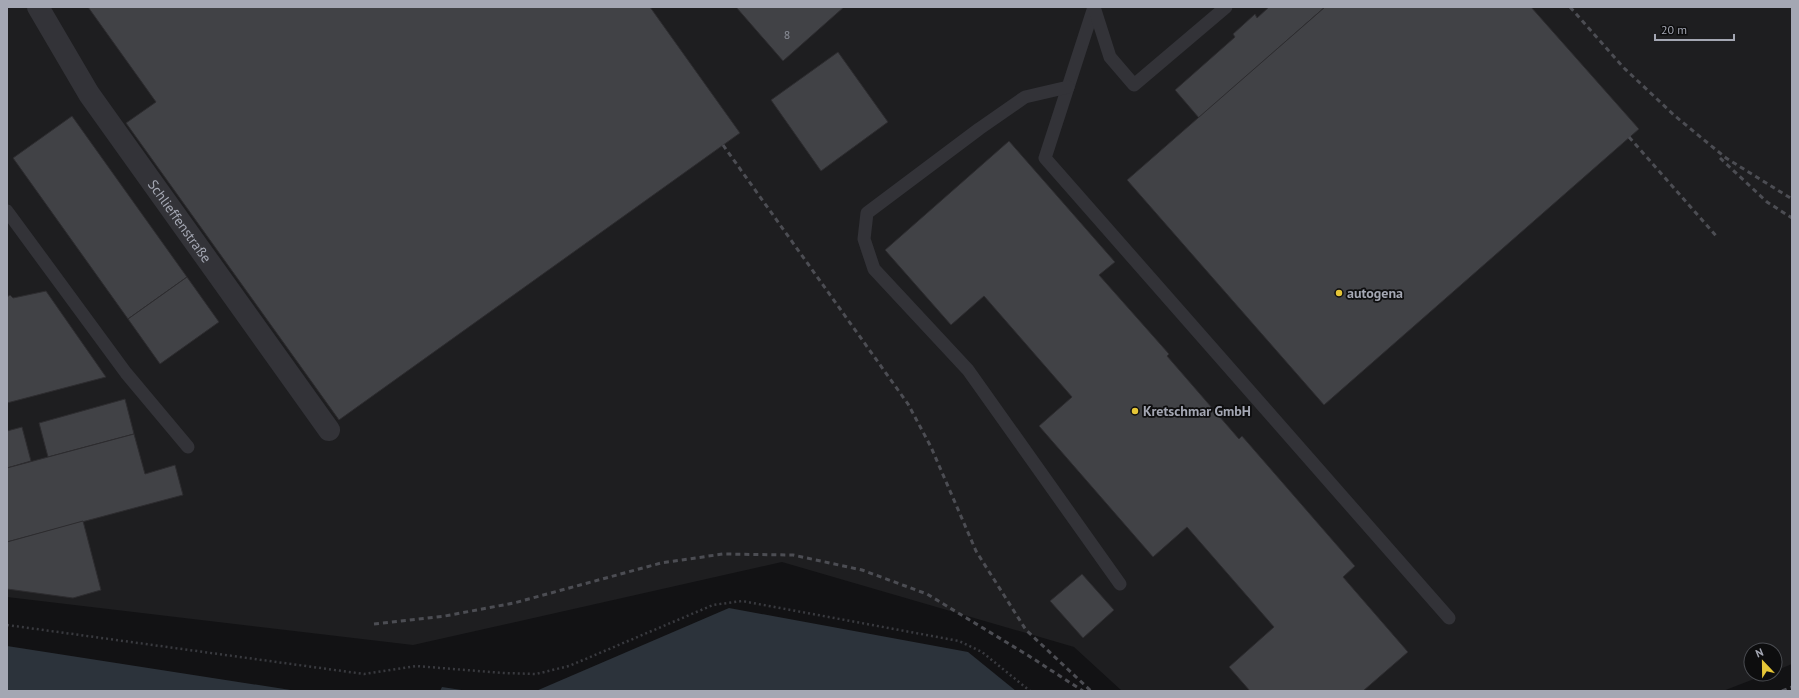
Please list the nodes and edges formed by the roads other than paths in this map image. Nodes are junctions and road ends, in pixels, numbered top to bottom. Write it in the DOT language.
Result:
graph roads {
  1 [pos="38,7"];
  2 [pos="1094,7"];
  3 [pos="1226,7"];
  4 [pos="1068,87"];
  5 [pos="7,211"];
  6 [pos="329,430"];
  7 [pos="188,447"];
  8 [pos="1120,584"];
  9 [pos="1449,618"];
  1 -- 6 [label="street, Schlieffenstraße"];
  2 -- 3 [label="lane"];
  2 -- 4 [label="lane"];
  4 -- 8 [label="lane"];
  4 -- 9 [label="lane"];
  5 -- 7 [label="lane"];
}
